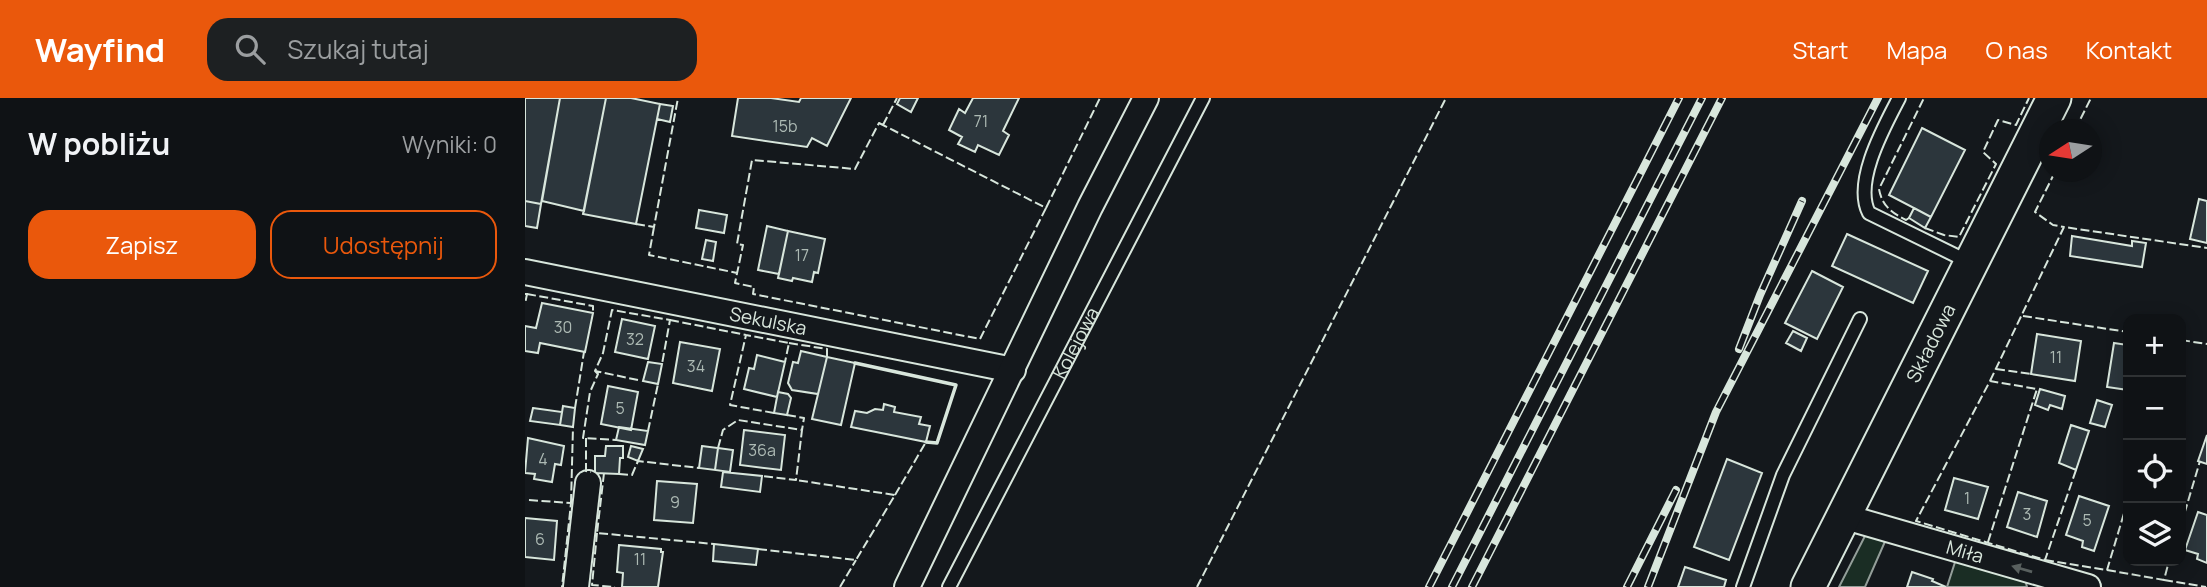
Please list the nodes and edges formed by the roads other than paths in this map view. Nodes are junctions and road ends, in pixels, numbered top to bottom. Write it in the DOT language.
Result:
graph roads {
  1 [pos="1146,98"];
  2 [pos="1203,98"];
  3 [pos="1899,98"];
  4 [pos="2054,98"];
  5 [pos="1971,263"];
  6 [pos="525,272"];
  7 [pos="1860,319"];
  8 [pos="1013,370"];
  9 [pos="588,483"];
  10 [pos="1842,516"];
  11 [pos="576,587"];
  12 [pos="907,587"];
  13 [pos="949,587"];
  14 [pos="1743,587"];
  15 [pos="1808,587"];
  16 [pos="2088,587"];
  1 -- 8 [label="street"];
  2 -- 13 [label="lane, Kolejowa"];
  3 -- 5 [label="lane"];
  4 -- 5 [label="main road, Składowa"];
  5 -- 10 [label="main road, Składowa"];
  6 -- 8 [label="street, Sekulska"];
  7 -- 14 [label="lane"];
  8 -- 12 [label="street"];
  9 -- 11 [label="street"];
  10 -- 15 [label="main road, Składowa"];
  16 -- 10 [label="street, Miła, one-way"];
}
